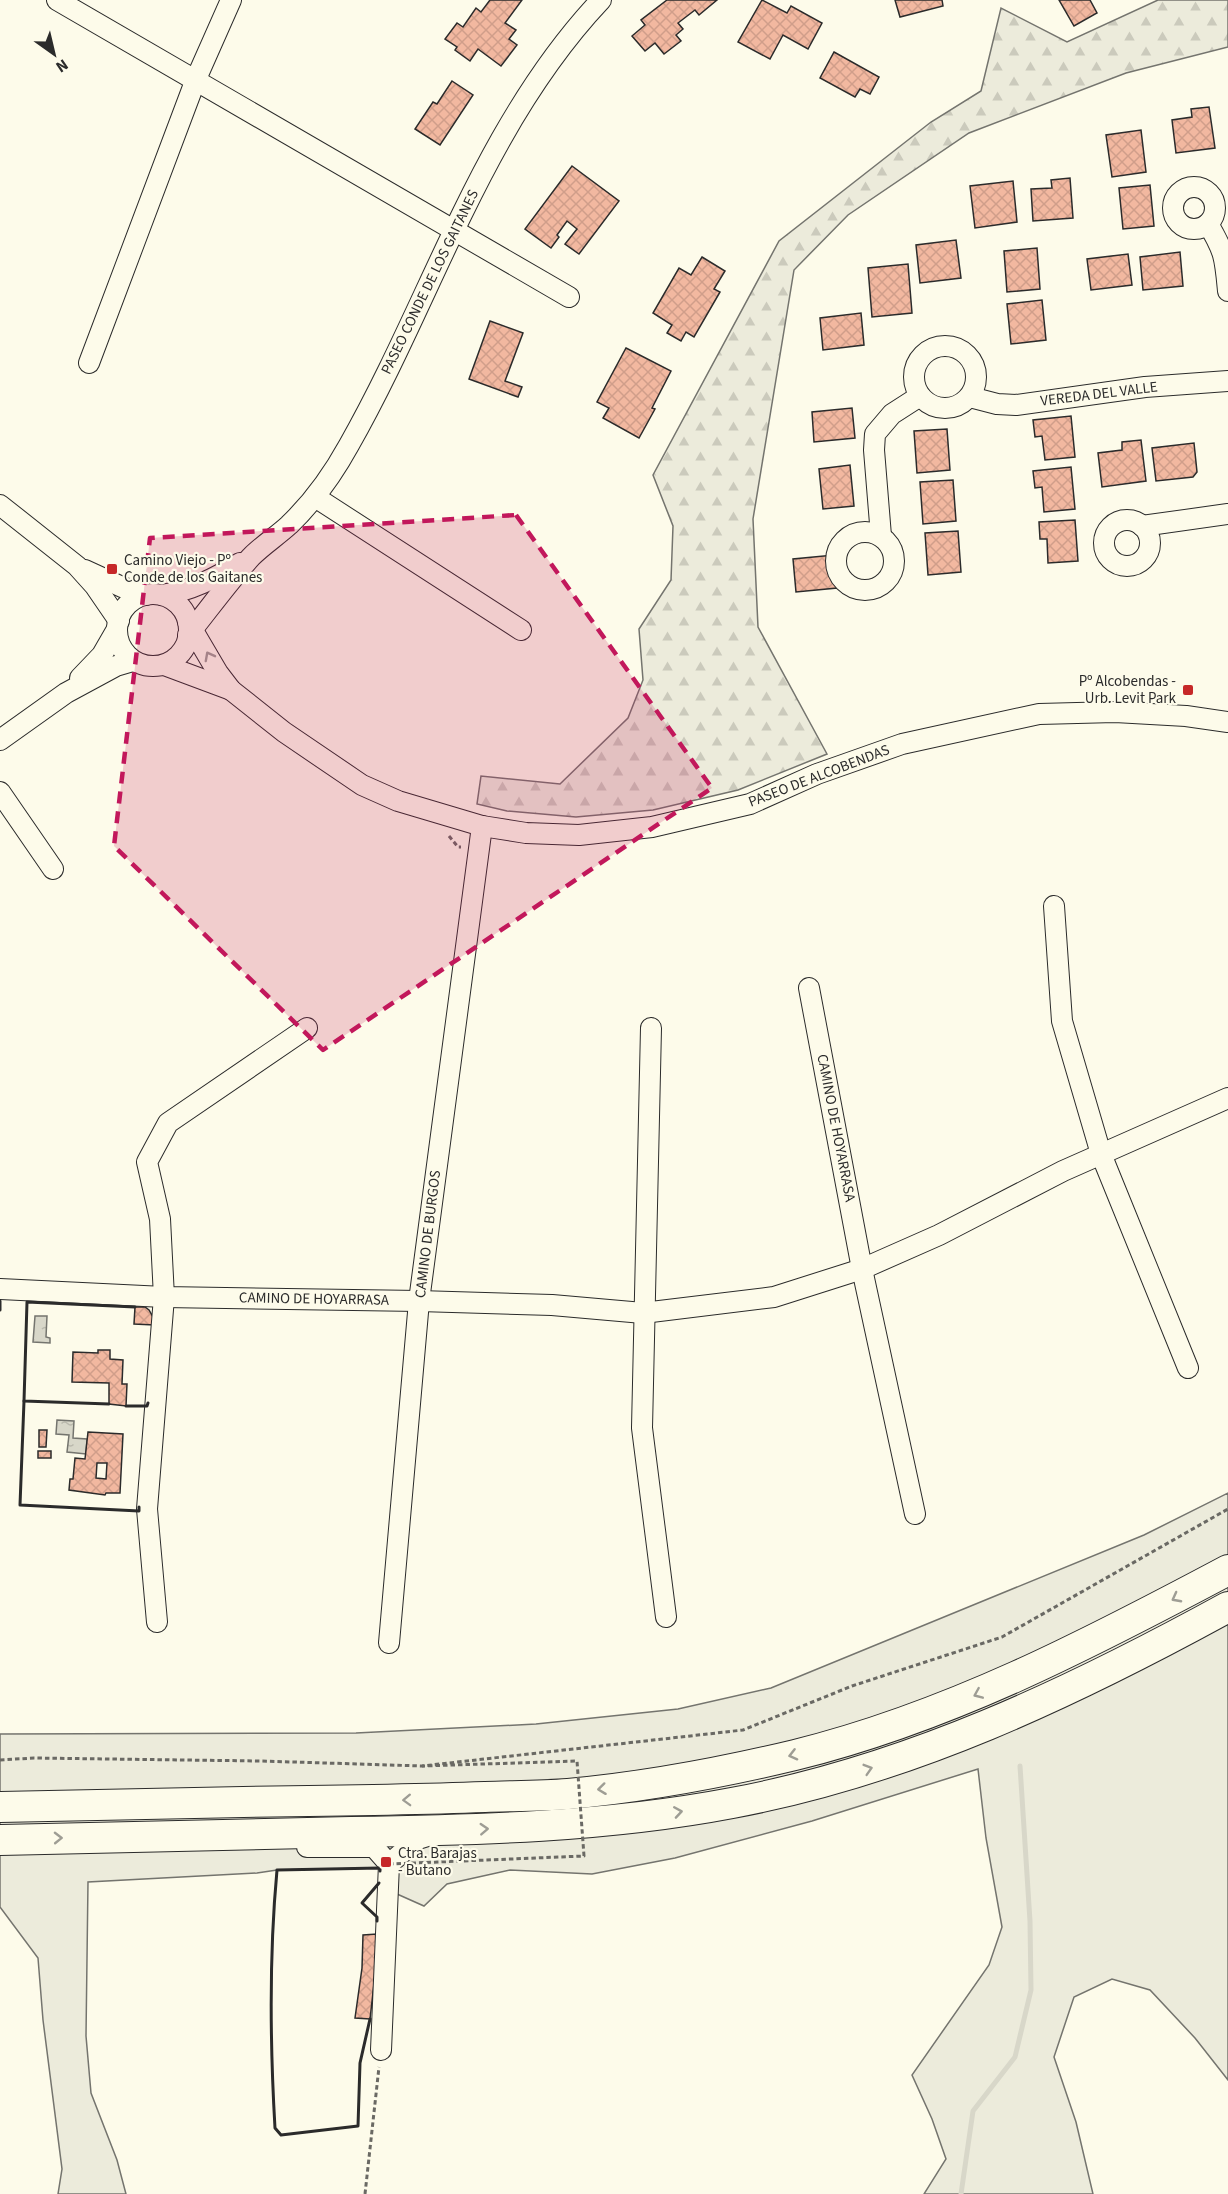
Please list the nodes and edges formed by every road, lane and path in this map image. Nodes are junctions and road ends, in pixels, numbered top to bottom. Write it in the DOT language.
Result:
graph roads {
  1 [pos="57,0"];
  2 [pos="231,0"];
  3 [pos="601,0"];
  4 [pos="196,79"];
  5 [pos="1208,224"];
  6 [pos="454,231"];
  7 [pos="1228,291"];
  8 [pos="569,297"];
  9 [pos="89,363"];
  10 [pos="1228,381"];
  11 [pos="920,396"];
  12 [pos="970,397"];
  13 [pos="315,497"];
  14 [pos="0,505"];
  15 [pos="1228,514"];
  16 [pos="1142,526"];
  17 [pos="881,536"];
  18 [pos="252,556"];
  19 [pos="77,566"];
  20 [pos="154,595"];
  21 [pos="118,625"];
  22 [pos="190,628"];
  23 [pos="522,630"];
  24 [pos="133,661"];
  25 [pos="165,665"];
  26 [pos="231,690"];
  27 [pos="66,693"];
  28 [pos="1228,722"];
  29 [pos="0,740"];
  30 [pos="0,792"];
  31 [pos="482,826"];
  32 [pos="442,829"];
  33 [pos="479,847"];
  34 [pos="53,869"];
  35 [pos="1053,906"];
  36 [pos="809,988"];
  37 [pos="307,1028"];
  38 [pos="651,1029"];
  39 [pos="1228,1098"];
  40 [pos="1101,1154"];
  41 [pos="862,1269"];
  42 [pos="0,1289"];
  43 [pos="164,1297"];
  44 [pos="419,1300"];
  45 [pos="644,1313"];
  46 [pos="1188,1368"];
  47 [pos="1228,1509"];
  48 [pos="915,1514"];
  49 [pos="1228,1570"];
  50 [pos="1228,1607"];
  51 [pos="666,1617"];
  52 [pos="157,1622"];
  53 [pos="389,1643"];
  54 [pos="0,1760"];
  55 [pos="422,1766"];
  56 [pos="0,1807"];
  57 [pos="448,1830"];
  58 [pos="260,1834"];
  59 [pos="0,1840"];
  60 [pos="389,1864"];
  61 [pos="381,2050"];
  62 [pos="365,2194"];
  1 -- 4 [label="street"];
  2 -- 4 [label="street"];
  3 -- 6 [label="street, PASEO CONDE DE LOS GAITANES"];
  4 -- 6 [label="street"];
  4 -- 9 [label="street"];
  5 -- 7 [label="street"];
  6 -- 8 [label="street"];
  6 -- 13 [label="street, PASEO CONDE DE LOS GAITANES"];
  10 -- 12 [label="street, VEREDA DEL VALLE"];
  11 -- 12 [label="street"];
  11 -- 12 [label="street"];
  11 -- 17 [label="street"];
  13 -- 18 [label="street, PASEO CONDE DE LOS GAITANES"];
  13 -- 23 [label="street"];
  14 -- 19 [label="street"];
  15 -- 16 [label="street"];
  18 -- 20 [label="street, PASEO CONDE DE LOS GAITANES"];
  18 -- 22 [label="street, PASEO CONDE DE LOS GAITANES"];
  19 -- 20 [label="street"];
  19 -- 21 [label="street"];
  20 -- 21 [label="street"];
  20 -- 22 [label="street"];
  21 -- 24 [label="street"];
  21 -- 27 [label="street"];
  22 -- 25 [label="street"];
  26 -- 22 [label="street, PASEO DE ALCOBENDAS, one-way"];
  24 -- 25 [label="street"];
  24 -- 27 [label="street"];
  25 -- 26 [label="street, PASEO DE ALCOBENDAS"];
  26 -- 31 [label="street, PASEO DE ALCOBENDAS"];
  27 -- 29 [label="street"];
  28 -- 31 [label="street, PASEO DE ALCOBENDAS"];
  30 -- 34 [label="street"];
  31 -- 33 [label="street, CAMINO DE BURGOS"];
  32 -- 33 [label="path"];
  33 -- 44 [label="street, CAMINO DE BURGOS"];
  35 -- 40 [label="street"];
  36 -- 41 [label="street, CAMINO DE HOYARRASA"];
  37 -- 43 [label="street"];
  38 -- 45 [label="street"];
  39 -- 40 [label="street, CAMINO DE HOYARRASA"];
  40 -- 41 [label="street, CAMINO DE HOYARRASA"];
  40 -- 46 [label="street"];
  41 -- 45 [label="street, CAMINO DE HOYARRASA"];
  41 -- 48 [label="street, CAMINO DE HOYARRASA"];
  42 -- 43 [label="street, CAMINO DE HOYARRASA"];
  43 -- 44 [label="street, CAMINO DE HOYARRASA"];
  43 -- 52 [label="street"];
  44 -- 45 [label="street, CAMINO DE HOYARRASA"];
  44 -- 53 [label="street, CAMINO DE BURGOS"];
  45 -- 51 [label="street"];
  47 -- 55 [label="path"];
  49 -- 56 [label="highway, one-way"];
  57 -- 50 [label="highway, one-way"];
  54 -- 55 [label="path"];
  55 -- 60 [label="path, bridge"];
  57 -- 58 [label="highway"];
  57 -- 60 [label="street"];
  59 -- 58 [label="highway, one-way"];
  58 -- 60 [label="street"];
  60 -- 61 [label="street"];
  61 -- 62 [label="path"];
}
